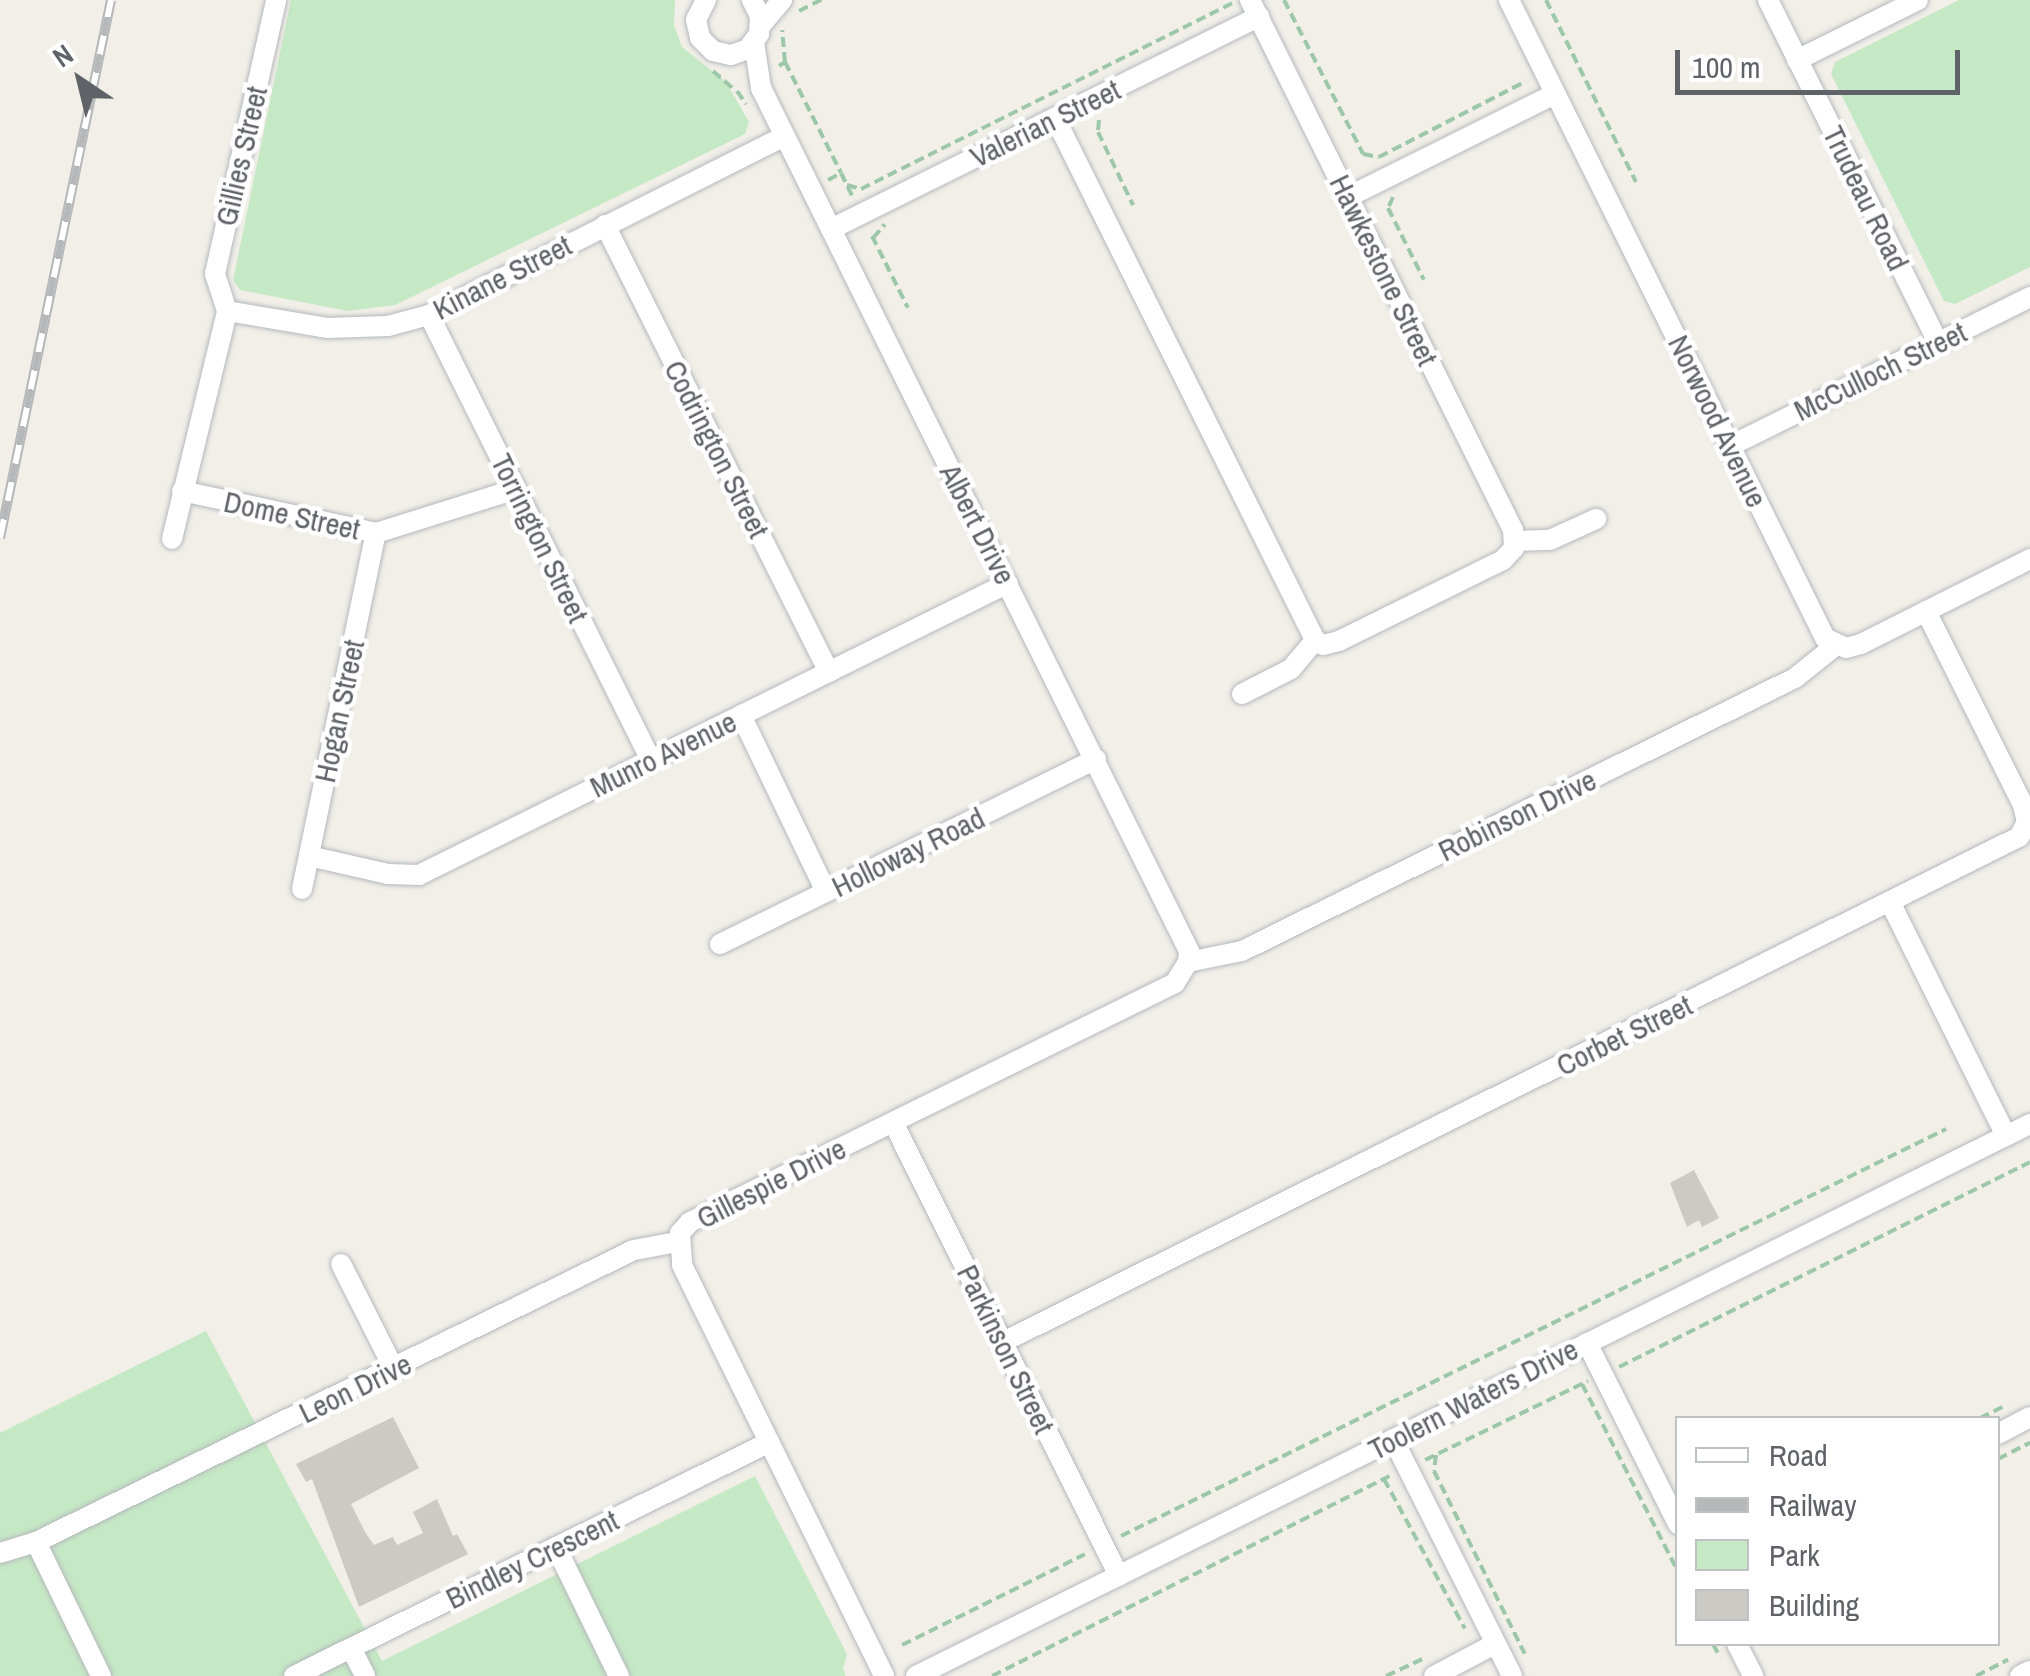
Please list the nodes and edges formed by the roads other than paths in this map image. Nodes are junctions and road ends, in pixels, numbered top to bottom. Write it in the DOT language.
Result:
graph roads {
  1 [pos="276,0"];
  2 [pos="752,0"];
  3 [pos="1509,0"];
  4 [pos="1768,0"];
  5 [pos="1918,0"];
  6 [pos="702,2"];
  7 [pos="788,7"];
  8 [pos="1254,9"];
  9 [pos="758,34"];
  10 [pos="726,54"];
  11 [pos="1798,60"];
  12 [pos="761,88"];
  13 [pos="1556,94"];
  14 [pos="1055,118"];
  15 [pos="785,136"];
  16 [pos="1348,196"];
  17 [pos="605,225"];
  18 [pos="832,229"];
  19 [pos="2030,297"];
  20 [pos="227,312"];
  21 [pos="429,315"];
  22 [pos="1938,342"];
  23 [pos="1730,446"];
  24 [pos="516,489"];
  25 [pos="182,490"];
  26 [pos="1596,518"];
  27 [pos="376,534"];
  28 [pos="172,539"];
  29 [pos="1516,541"];
  30 [pos="2030,559"];
  31 [pos="1008,583"];
  32 [pos="1926,611"];
  33 [pos="1316,640"];
  34 [pos="1835,646"];
  35 [pos="829,672"];
  36 [pos="1242,694"];
  37 [pos="741,715"];
  38 [pos="1096,759"];
  39 [pos="651,760"];
  40 [pos="2029,822"];
  41 [pos="309,856"];
  42 [pos="302,889"];
  43 [pos="826,892"];
  44 [pos="1890,902"];
  45 [pos="720,944"];
  46 [pos="1188,962"];
  47 [pos="893,1122"];
  48 [pos="2030,1124"];
  49 [pos="2006,1136"];
  50 [pos="677,1242"];
  51 [pos="342,1264"];
  52 [pos="1003,1342"];
  53 [pos="1587,1342"];
  54 [pos="394,1369"];
  55 [pos="2030,1418"];
  56 [pos="2000,1433"];
  57 [pos="1393,1439"];
  58 [pos="770,1442"];
  59 [pos="1675,1518"];
  60 [pos="36,1542"];
  61 [pos="556,1547"];
  62 [pos="0,1553"];
  63 [pos="1119,1576"];
  64 [pos="1495,1644"];
  65 [pos="1737,1646"];
  66 [pos="351,1648"];
  67 [pos="101,1676"];
  68 [pos="294,1676"];
  69 [pos="365,1676"];
  70 [pos="619,1676"];
  71 [pos="884,1676"];
  72 [pos="916,1676"];
  73 [pos="1434,1676"];
  74 [pos="1512,1676"];
  75 [pos="1753,1676"];
  1 -- 20 [label="street, Gillies Street"];
  2 -- 9 [label="street, Albert Drive"];
  3 -- 13 [label="street, Norwood Avenue"];
  4 -- 11 [label="street, Trudeau Road"];
  5 -- 11 [label="street"];
  6 -- 10 [label="street, Albert Drive"];
  7 -- 9 [label="street"];
  8 -- 14 [label="street, Valerian Street"];
  8 -- 16 [label="street, Hawkestone Street"];
  9 -- 10 [label="street"];
  9 -- 12 [label="street, Albert Drive"];
  10 -- 12 [label="street, Albert Drive"];
  11 -- 22 [label="street, Trudeau Road"];
  12 -- 15 [label="street, Albert Drive"];
  13 -- 16 [label="street"];
  13 -- 23 [label="street, Norwood Avenue"];
  14 -- 18 [label="street, Valerian Street"];
  14 -- 33 [label="street"];
  15 -- 17 [label="street, Kinane Street"];
  15 -- 18 [label="street, Albert Drive"];
  16 -- 29 [label="street, Hawkestone Street"];
  17 -- 21 [label="street, Kinane Street"];
  17 -- 35 [label="street, Codrington Street"];
  18 -- 31 [label="street, Albert Drive"];
  19 -- 22 [label="street, McCulloch Street"];
  20 -- 21 [label="street, Kinane Street"];
  20 -- 25 [label="street"];
  21 -- 24 [label="street, Torrington Street"];
  22 -- 23 [label="street, McCulloch Street"];
  23 -- 34 [label="street, Norwood Avenue"];
  24 -- 27 [label="street, Dome Street"];
  24 -- 39 [label="street, Torrington Street"];
  25 -- 27 [label="street, Dome Street"];
  25 -- 28 [label="street"];
  26 -- 29 [label="street"];
  27 -- 41 [label="street, Hogan Street"];
  29 -- 33 [label="street"];
  30 -- 32 [label="street"];
  31 -- 35 [label="street, Munro Avenue"];
  31 -- 38 [label="street, Albert Drive"];
  32 -- 34 [label="street"];
  32 -- 40 [label="street, Corbet Street"];
  33 -- 36 [label="street"];
  34 -- 46 [label="street, Robinson Drive"];
  35 -- 37 [label="street, Munro Avenue"];
  37 -- 39 [label="street, Munro Avenue"];
  37 -- 43 [label="street"];
  38 -- 43 [label="street, Holloway Road"];
  38 -- 46 [label="street, Albert Drive"];
  39 -- 41 [label="street, Munro Avenue"];
  40 -- 44 [label="street, Corbet Street"];
  41 -- 42 [label="street, Hogan Street"];
  43 -- 45 [label="street, Holloway Road"];
  44 -- 49 [label="street"];
  44 -- 52 [label="street, Corbet Street"];
  46 -- 47 [label="street, Gillespie Drive"];
  47 -- 50 [label="street, Gillespie Drive"];
  47 -- 52 [label="street, Parkinson Street"];
  48 -- 49 [label="street, Toolern Waters Drive"];
  49 -- 53 [label="street, Toolern Waters Drive"];
  50 -- 54 [label="street, Leon Drive"];
  50 -- 58 [label="street, Gillespie Drive"];
  51 -- 54 [label="street"];
  52 -- 63 [label="street, Parkinson Street"];
  53 -- 57 [label="street, Toolern Waters Drive"];
  53 -- 59 [label="street"];
  54 -- 60 [label="street, Leon Drive"];
  55 -- 56 [label="street"];
  57 -- 63 [label="street, Toolern Waters Drive"];
  57 -- 64 [label="street"];
  58 -- 61 [label="street, Bindley Crescent"];
  58 -- 71 [label="street, Gillespie Drive"];
  60 -- 62 [label="street, Leon Drive"];
  60 -- 67 [label="street"];
  61 -- 66 [label="street, Bindley Crescent"];
  61 -- 70 [label="street"];
  63 -- 72 [label="street, Toolern Waters Drive"];
  64 -- 73 [label="street"];
  64 -- 74 [label="street"];
  65 -- 75 [label="street"];
  66 -- 68 [label="street, Bindley Crescent"];
  66 -- 69 [label="street"];
}
